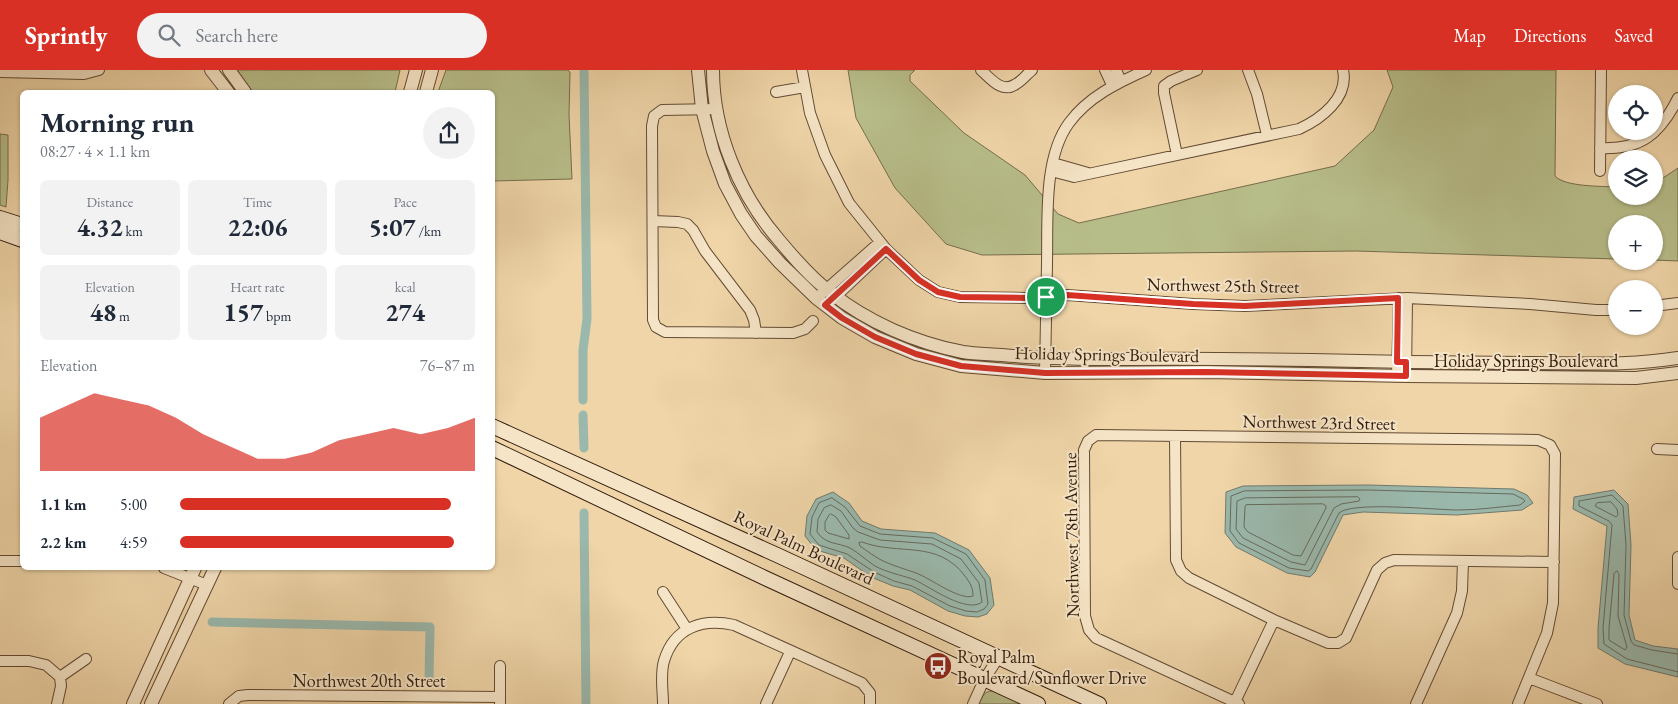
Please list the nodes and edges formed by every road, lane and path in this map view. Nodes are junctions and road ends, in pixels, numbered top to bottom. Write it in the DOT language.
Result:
graph roads {
  1 [pos="99,70"];
  2 [pos="211,70"];
  3 [pos="228,70"];
  4 [pos="416,70"];
  5 [pos="432,70"];
  6 [pos="698,70"];
  7 [pos="713,70"];
  8 [pos="802,70"];
  9 [pos="981,70"];
  10 [pos="1032,70"];
  11 [pos="1104,70"];
  12 [pos="1116,70"];
  13 [pos="1146,70"];
  14 [pos="1197,70"];
  15 [pos="1248,70"];
  16 [pos="1343,70"];
  17 [pos="1600,70"];
  18 [pos="0,72"];
  19 [pos="1116,83"];
  20 [pos="805,87"];
  21 [pos="226,90"];
  22 [pos="243,90"];
  23 [pos="411,90"];
  24 [pos="427,90"];
  25 [pos="776,92"];
  26 [pos="1678,98"];
  27 [pos="702,109"];
  28 [pos="717,109"];
  29 [pos="1267,135"];
  30 [pos="1600,148"];
  31 [pos="1176,155"];
  32 [pos="1052,167"];
  33 [pos="1600,171"];
  34 [pos="0,218"];
  35 [pos="652,221"];
  36 [pos="20,224"];
  37 [pos="0,232"];
  38 [pos="20,239"];
  39 [pos="883,246"];
  40 [pos="831,293"];
  41 [pos="1046,297"];
  42 [pos="1403,298"];
  43 [pos="821,302"];
  44 [pos="1678,303"];
  45 [pos="1663,305"];
  46 [pos="1608,310"];
  47 [pos="813,321"];
  48 [pos="756,333"];
  49 [pos="1678,358"];
  50 [pos="1045,359"];
  51 [pos="1402,362"];
  52 [pos="1045,373"];
  53 [pos="1678,373"];
  54 [pos="1402,376"];
  55 [pos="495,427"];
  56 [pos="1175,436"];
  57 [pos="1088,441"];
  58 [pos="495,449"];
  59 [pos="1657,449"];
  60 [pos="1678,450"];
  61 [pos="1678,557"];
  62 [pos="0,561"];
  63 [pos="20,561"];
  64 [pos="1463,562"];
  65 [pos="1554,562"];
  66 [pos="176,570"];
  67 [pos="213,570"];
  68 [pos="193,573"];
  69 [pos="1678,584"];
  70 [pos="207,585"];
  71 [pos="663,592"];
  72 [pos="1274,620"];
  73 [pos="687,628"];
  74 [pos="790,652"];
  75 [pos="998,658"];
  76 [pos="86,659"];
  77 [pos="0,661"];
  78 [pos="500,666"];
  79 [pos="60,677"];
  80 [pos="1529,678"];
  81 [pos="984,680"];
  82 [pos="364,700"];
  83 [pos="500,700"];
  84 [pos="1236,703"];
  85 [pos="57,704"];
  86 [pos="133,704"];
  87 [pos="151,704"];
  88 [pos="229,704"];
  89 [pos="663,704"];
  90 [pos="766,704"];
  91 [pos="870,704"];
  92 [pos="973,704"];
  93 [pos="1038,704"];
  94 [pos="1099,704"];
  95 [pos="1416,704"];
  96 [pos="1518,704"];
  97 [pos="1597,704"];
  1 -- 18 [label="street"];
  2 -- 21 [label="street"];
  3 -- 22 [label="street"];
  4 -- 23 [label="street"];
  5 -- 24 [label="street"];
  6 -- 27 [label="street, Holiday Springs Boulevard"];
  7 -- 28 [label="street, Holiday Springs Boulevard"];
  8 -- 20 [label="street, Northwest 25th Street"];
  9 -- 10 [label="street"];
  11 -- 19 [label="street"];
  12 -- 19 [label="street"];
  13 -- 19 [label="street"];
  14 -- 31 [label="street"];
  15 -- 29 [label="street"];
  16 -- 29 [label="street"];
  17 -- 30 [label="street"];
  19 -- 32 [label="street"];
  20 -- 25 [label="street"];
  20 -- 39 [label="street, Northwest 25th Street"];
  26 -- 30 [label="street"];
  27 -- 28 [label="street"];
  27 -- 35 [label="street"];
  27 -- 43 [label="street, Holiday Springs Boulevard"];
  28 -- 40 [label="street, Holiday Springs Boulevard"];
  29 -- 31 [label="street"];
  30 -- 33 [label="street"];
  31 -- 32 [label="street"];
  32 -- 41 [label="street"];
  34 -- 36 [label="main road"];
  35 -- 48 [label="street"];
  35 -- 48 [label="street"];
  37 -- 38 [label="main road"];
  39 -- 40 [label="street"];
  39 -- 41 [label="street, Northwest 25th Street"];
  40 -- 43 [label="street"];
  40 -- 50 [label="street, Holiday Springs Boulevard"];
  41 -- 42 [label="street, Northwest 25th Street"];
  41 -- 50 [label="street"];
  42 -- 46 [label="street, Northwest 25th Street"];
  42 -- 51 [label="street"];
  43 -- 52 [label="street, Holiday Springs Boulevard"];
  44 -- 45 [label="street"];
  47 -- 48 [label="street"];
  49 -- 51 [label="street, Holiday Springs Boulevard"];
  50 -- 51 [label="street, Holiday Springs Boulevard"];
  50 -- 52 [label="street"];
  51 -- 54 [label="street"];
  52 -- 54 [label="street, Holiday Springs Boulevard"];
  53 -- 54 [label="street, Holiday Springs Boulevard"];
  55 -- 75 [label="main road, Royal Palm Boulevard"];
  56 -- 57 [label="street, Northwest 23rd Street"];
  56 -- 65 [label="street, Northwest 23rd Street"];
  56 -- 72 [label="street"];
  57 -- 84 [label="street, Northwest 78th Avenue"];
  58 -- 81 [label="main road"];
  59 -- 60 [label="street"];
  61 -- 69 [label="street"];
  62 -- 63 [label="street"];
  64 -- 65 [label="street"];
  64 -- 72 [label="street"];
  64 -- 95 [label="street"];
  65 -- 80 [label="street"];
  66 -- 68 [label="street"];
  67 -- 70 [label="street"];
  68 -- 70 [label="street"];
  68 -- 86 [label="street"];
  70 -- 87 [label="street"];
  71 -- 73 [label="street"];
  72 -- 84 [label="street"];
  73 -- 74 [label="street"];
  73 -- 89 [label="street"];
  74 -- 90 [label="street"];
  74 -- 91 [label="street"];
  75 -- 81 [label="street"];
  75 -- 94 [label="main road, Royal Palm Boulevard"];
  76 -- 79 [label="street"];
  77 -- 79 [label="street"];
  78 -- 83 [label="street"];
  79 -- 85 [label="street"];
  80 -- 96 [label="street"];
  80 -- 97 [label="street"];
  81 -- 92 [label="street"];
  81 -- 93 [label="main road"];
  82 -- 83 [label="street, Northwest 20th Street"];
  82 -- 88 [label="street, Northwest 20th Street"];
}
